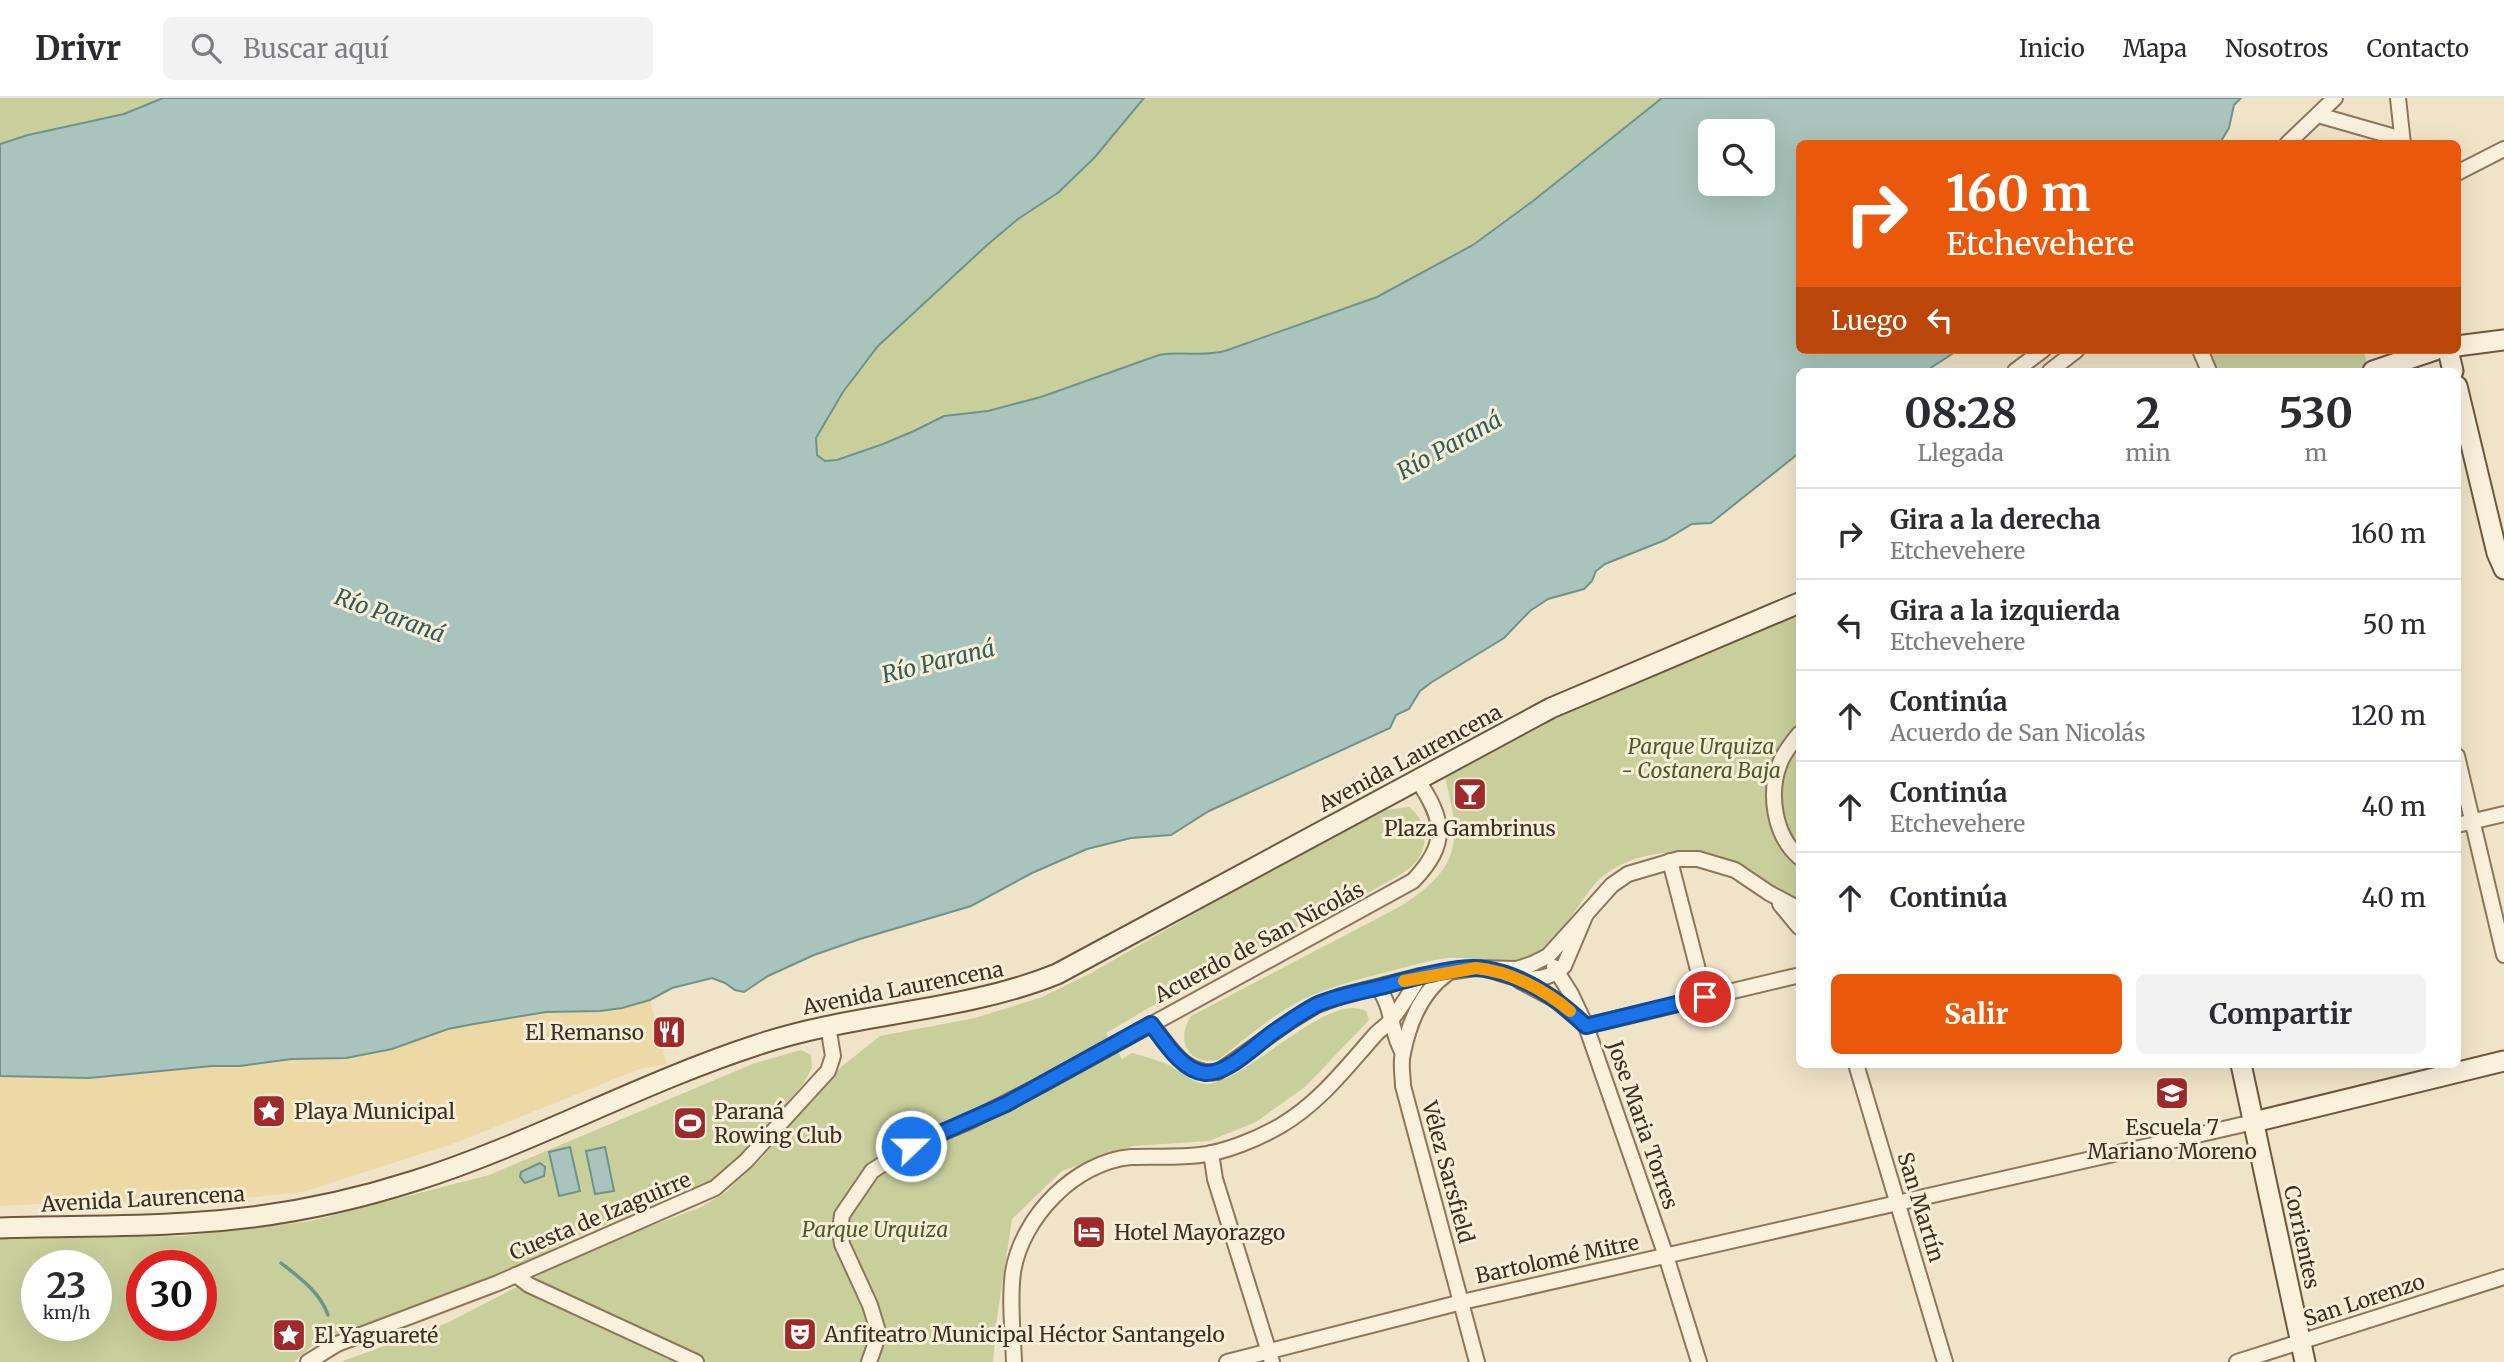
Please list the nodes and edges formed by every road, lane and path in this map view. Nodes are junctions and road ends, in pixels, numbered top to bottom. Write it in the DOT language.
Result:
graph roads {
  1 [pos="2335,98"];
  2 [pos="2398,98"];
  3 [pos="2318,115"];
  4 [pos="2291,140"];
  5 [pos="2399,140"];
  6 [pos="2402,140"];
  7 [pos="2504,149"];
  8 [pos="2461,171"];
  9 [pos="2504,340"];
  10 [pos="2461,345"];
  11 [pos="2038,354"];
  12 [pos="2072,354"];
  13 [pos="2423,354"];
  14 [pos="2019,368"];
  15 [pos="2054,368"];
  16 [pos="2382,368"];
  17 [pos="2461,403"];
  18 [pos="2504,569"];
  19 [pos="1796,604"];
  20 [pos="1796,739"];
  21 [pos="1417,779"];
  22 [pos="2461,794"];
  23 [pos="2504,814"];
  24 [pos="2464,823"];
  25 [pos="1796,853"];
  26 [pos="1670,861"];
  27 [pos="1769,893"];
  28 [pos="1796,907"];
  29 [pos="1586,914"];
  30 [pos="1796,924"];
  31 [pos="2504,955"];
  32 [pos="1548,956"];
  33 [pos="1488,969"];
  34 [pos="1449,972"];
  35 [pos="1557,972"];
  36 [pos="1420,976"];
  37 [pos="1796,976"];
  38 [pos="1512,978"];
  39 [pos="1378,988"];
  40 [pos="1705,997"];
  41 [pos="1391,1021"];
  42 [pos="1151,1024"];
  43 [pos="828,1026"];
  44 [pos="1586,1026"];
  45 [pos="1403,1053"];
  46 [pos="2504,1060"];
  47 [pos="1857,1068"];
  48 [pos="2242,1068"];
  49 [pos="2254,1122"];
  50 [pos="1212,1153"];
  51 [pos="1898,1201"];
  52 [pos="0,1227"];
  53 [pos="1666,1256"];
  54 [pos="516,1275"];
  55 [pos="2504,1277"];
  56 [pos="1462,1302"];
  57 [pos="2303,1353"];
  58 [pos="1271,1357"];
  59 [pos="308,1362"];
  60 [pos="696,1362"];
  61 [pos="869,1362"];
  62 [pos="1014,1362"];
  63 [pos="1227,1362"];
  64 [pos="1477,1362"];
  65 [pos="1699,1362"];
  66 [pos="1945,1362"];
  67 [pos="2237,1362"];
  1 -- 3 [label="street"];
  2 -- 6 [label="street"];
  3 -- 4 [label="street"];
  3 -- 5 [label="street"];
  7 -- 8 [label="street"];
  9 -- 10 [label="street"];
  11 -- 14 [label="street"];
  12 -- 15 [label="street"];
  13 -- 16 [label="street"];
  17 -- 18 [label="street"];
  19 -- 21 [label="street, Avenida Laurencena"];
  20 -- 25 [label="street"];
  21 -- 42 [label="street, Acuerdo de San Nicolás"];
  21 -- 43 [label="street, Avenida Laurencena"];
  22 -- 24 [label="street"];
  23 -- 24 [label="street"];
  24 -- 31 [label="street"];
  26 -- 27 [label="street"];
  26 -- 29 [label="street"];
  26 -- 40 [label="street"];
  27 -- 28 [label="street"];
  27 -- 30 [label="street"];
  29 -- 32 [label="street"];
  29 -- 35 [label="street"];
  32 -- 33 [label="street"];
  32 -- 35 [label="street, Jose Maria Torres"];
  33 -- 34 [label="street"];
  33 -- 38 [label="street"];
  34 -- 36 [label="street"];
  34 -- 45 [label="street, Vélez Sarsfield"];
  35 -- 38 [label="street"];
  35 -- 44 [label="street, Jose Maria Torres"];
  36 -- 39 [label="street"];
  36 -- 41 [label="street"];
  37 -- 40 [label="street"];
  38 -- 44 [label="street"];
  39 -- 41 [label="street, Vélez Sarsfield"];
  39 -- 42 [label="street"];
  40 -- 44 [label="street"];
  41 -- 45 [label="street, Vélez Sarsfield"];
  41 -- 50 [label="street"];
  42 -- 61 [label="street, Acuerdo de San Nicolás"];
  43 -- 52 [label="street, Avenida Laurencena"];
  43 -- 54 [label="street, Cuesta de Izaguirre"];
  44 -- 53 [label="street, Jose Maria Torres"];
  45 -- 56 [label="street, Vélez Sarsfield"];
  46 -- 49 [label="street"];
  47 -- 51 [label="street, San Martín"];
  48 -- 49 [label="street, Corrientes"];
  49 -- 51 [label="street, Bartolomé Mitre"];
  49 -- 57 [label="street, Corrientes"];
  50 -- 58 [label="street"];
  50 -- 62 [label="street"];
  51 -- 53 [label="street, Bartolomé Mitre"];
  51 -- 66 [label="street, San Martín"];
  53 -- 56 [label="street, Bartolomé Mitre"];
  53 -- 65 [label="street, Jose Maria Torres"];
  54 -- 59 [label="street, Cuesta de Izaguirre"];
  54 -- 60 [label="street"];
  55 -- 57 [label="street, San Lorenzo"];
  56 -- 58 [label="street, Bartolomé Mitre"];
  56 -- 64 [label="street, Vélez Sarsfield"];
  57 -- 67 [label="street, San Lorenzo"];
  58 -- 63 [label="street, Bartolomé Mitre"];
}
